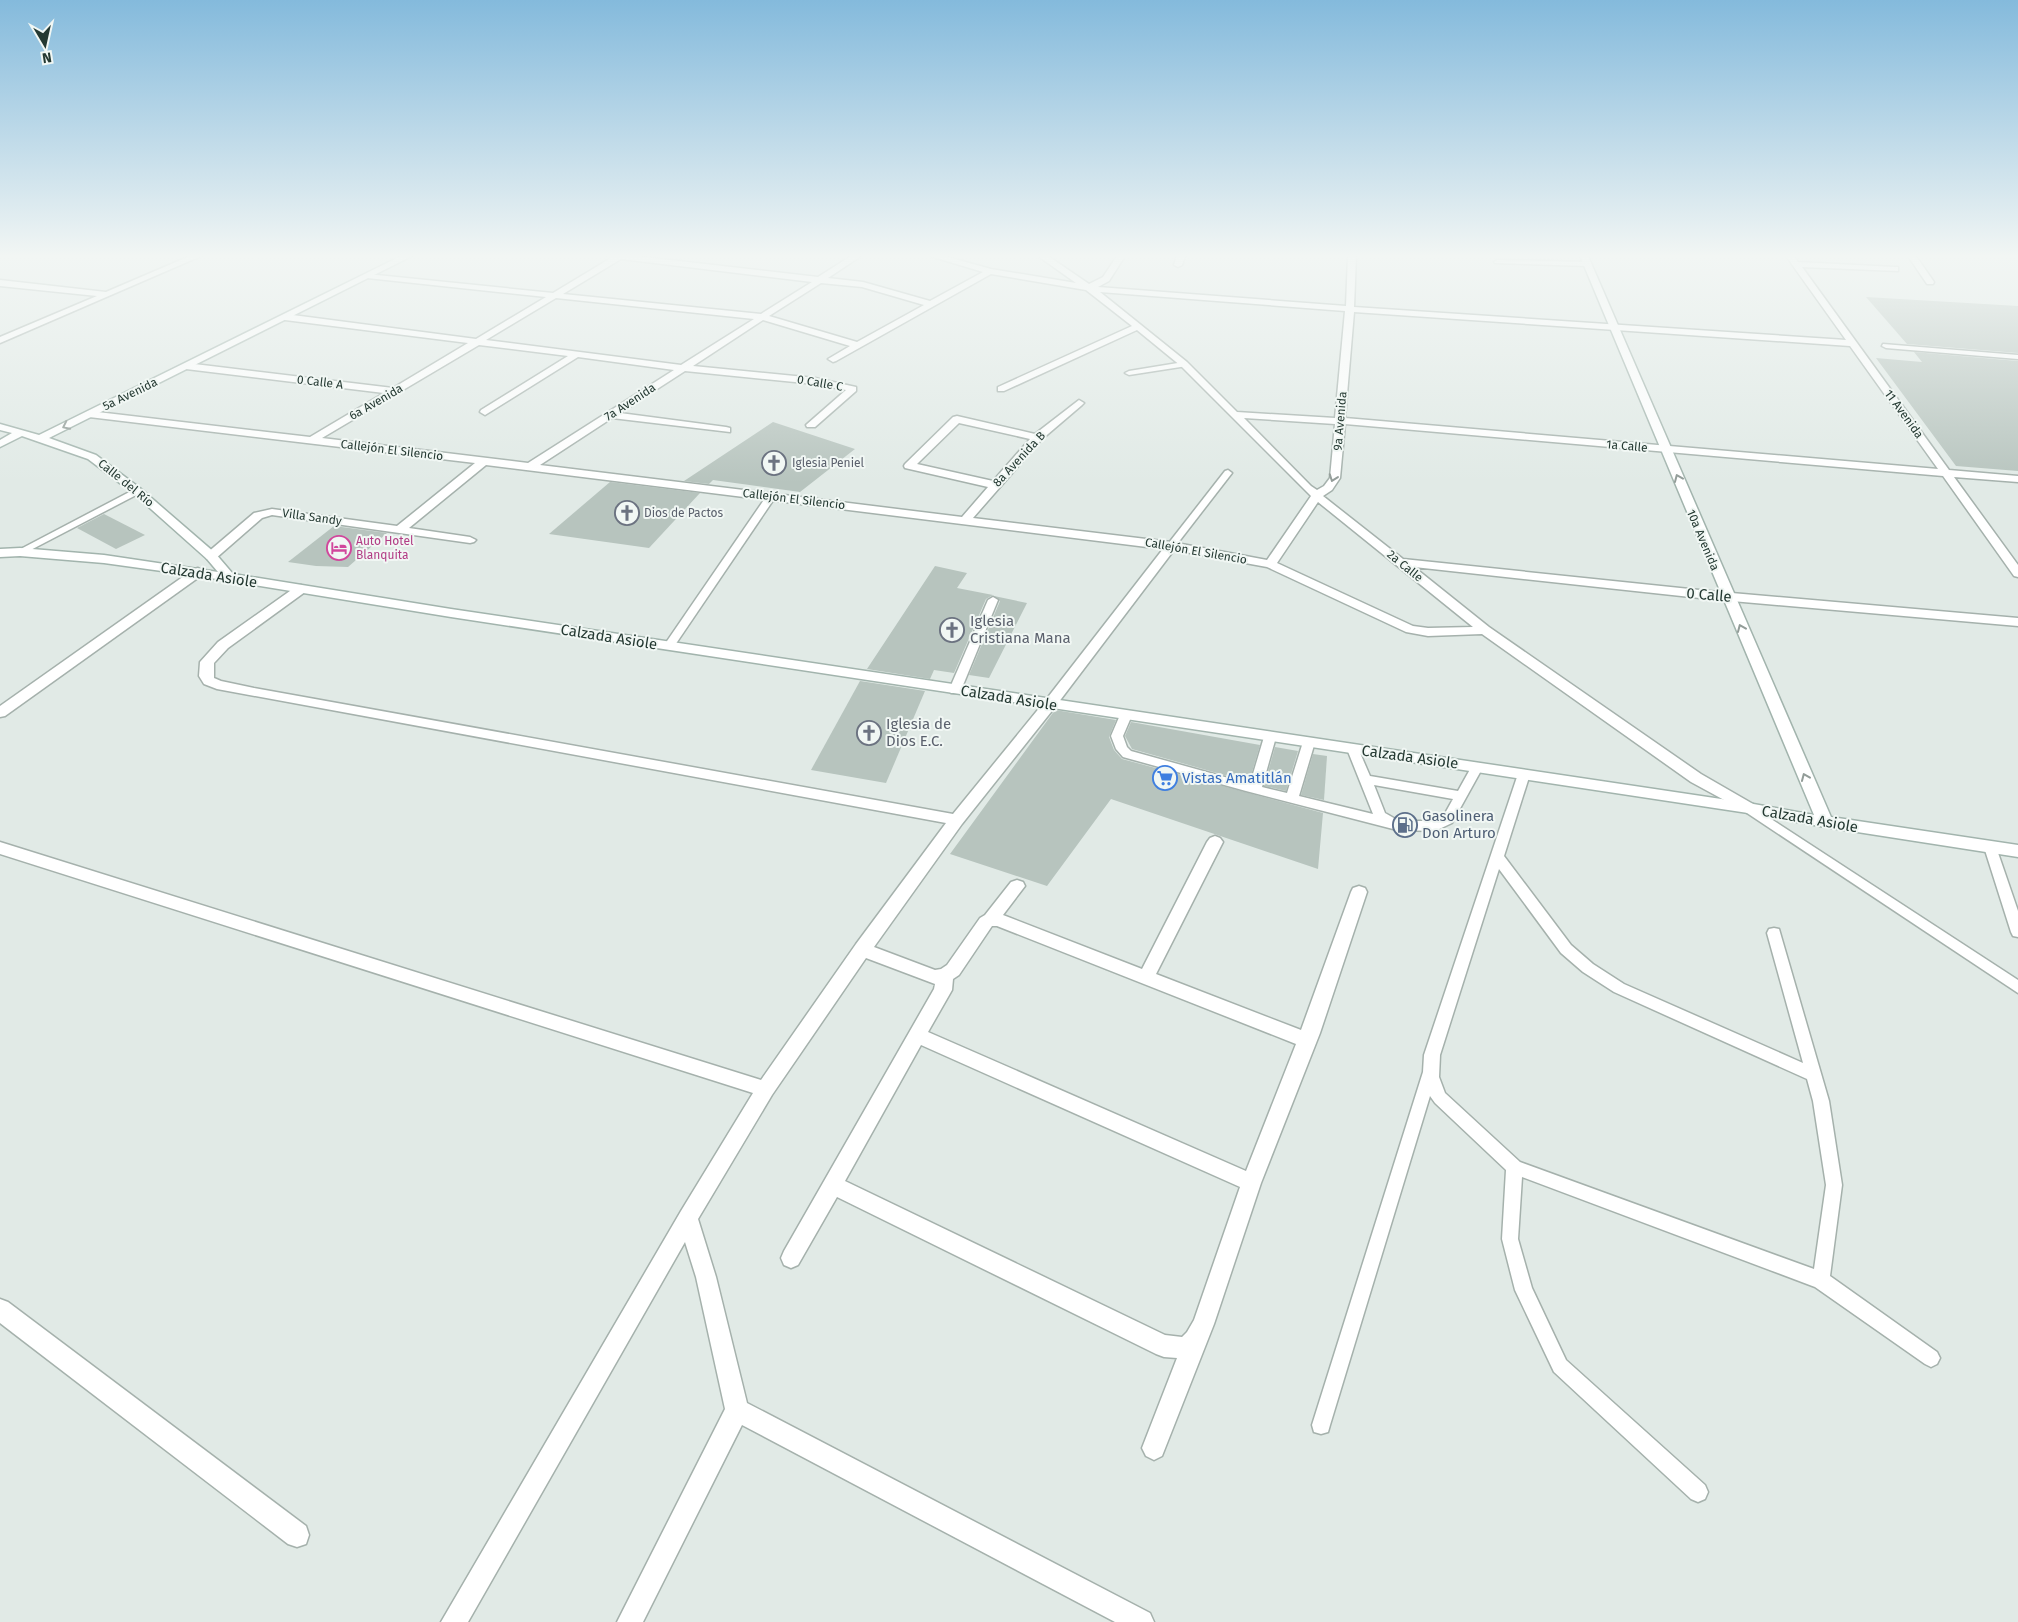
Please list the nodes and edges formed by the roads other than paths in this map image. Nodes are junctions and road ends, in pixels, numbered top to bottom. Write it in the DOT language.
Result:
graph roads {
  1 [pos="20,332"];
  2 [pos="255,332"];
  3 [pos="398,332"];
  4 [pos="494,332"];
  5 [pos="739,332"];
  6 [pos="812,332"];
  7 [pos="882,332"];
  8 [pos="1125,332"];
  9 [pos="1145,332"];
  10 [pos="1348,332"];
  11 [pos="1616,332"];
  12 [pos="1673,332"];
  13 [pos="1844,332"];
  14 [pos="0,340"];
  15 [pos="477,342"];
  16 [pos="1852,343"];
  17 [pos="858,345"];
  18 [pos="1886,346"];
  19 [pos="576,355"];
  20 [pos="2018,357"];
  21 [pos="833,359"];
  22 [pos="1184,364"];
  23 [pos="186,366"];
  24 [pos="682,368"];
  25 [pos="1129,373"];
  26 [pos="1001,388"];
  27 [pos="394,391"];
  28 [pos="1079,404"];
  29 [pos="485,412"];
  30 [pos="89,414"];
  31 [pos="610,415"];
  32 [pos="1236,415"];
  33 [pos="1340,421"];
  34 [pos="811,425"];
  35 [pos="0,427"];
  36 [pos="726,430"];
  37 [pos="20,432"];
  38 [pos="40,438"];
  39 [pos="1038,438"];
  40 [pos="312,440"];
  41 [pos="0,444"];
  42 [pos="1665,449"];
  43 [pos="484,461"];
  44 [pos="530,467"];
  45 [pos="1228,473"];
  46 [pos="1946,473"];
  47 [pos="2018,479"];
  48 [pos="995,485"];
  49 [pos="137,490"];
  50 [pos="771,496"];
  51 [pos="1317,496"];
  52 [pos="965,520"];
  53 [pos="399,530"];
  54 [pos="470,540"];
  55 [pos="1171,546"];
  56 [pos="20,552"];
  57 [pos="0,553"];
  58 [pos="211,556"];
  59 [pos="1400,562"];
  60 [pos="1270,564"];
  61 [pos="198,572"];
  62 [pos="2018,573"];
  63 [pos="229,577"];
  64 [pos="301,589"];
  65 [pos="1727,596"];
  66 [pos="993,600"];
  67 [pos="2018,622"];
  68 [pos="1486,630"];
  69 [pos="669,646"];
  70 [pos="955,690"];
  71 [pos="1050,704"];
  72 [pos="0,713"];
  73 [pos="1126,715"];
  74 [pos="1270,736"];
  75 [pos="1309,742"];
  76 [pos="1353,749"];
  77 [pos="1477,767"];
  78 [pos="1524,774"];
  79 [pos="1366,780"];
  80 [pos="1255,789"];
  81 [pos="1462,796"];
  82 [pos="1292,798"];
  83 [pos="1748,808"];
  84 [pos="957,820"];
  85 [pos="1389,822"];
  86 [pos="1825,822"];
  87 [pos="1215,842"];
  88 [pos="1990,847"];
  89 [pos="0,848"];
  90 [pos="2018,851"];
  91 [pos="1498,858"];
  92 [pos="1017,886"];
  93 [pos="1359,892"];
  94 [pos="991,919"];
  95 [pos="2018,932"];
  96 [pos="1774,933"];
  97 [pos="862,949"];
  98 [pos="945,976"];
  99 [pos="1146,977"];
  100 [pos="2018,987"];
  101 [pos="918,1035"];
  102 [pos="1308,1037"];
  103 [pos="1814,1075"];
  104 [pos="1430,1076"];
  105 [pos="765,1089"];
  106 [pos="1514,1167"];
  107 [pos="1251,1183"];
  108 [pos="833,1185"];
  109 [pos="688,1218"];
  110 [pos="791,1258"];
  111 [pos="1821,1280"];
  112 [pos="0,1310"];
  113 [pos="1195,1340"];
  114 [pos="1931,1358"];
  115 [pos="737,1410"];
  116 [pos="1322,1425"];
  117 [pos="1154,1448"];
  118 [pos="1698,1492"];
  119 [pos="297,1535"];
  120 [pos="454,1622"];
  121 [pos="630,1622"];
  122 [pos="1141,1622"];
  1 -- 14 [label="street"];
  2 -- 23 [label="street, 5a Avenida"];
  3 -- 15 [label="street, 0 Calle C"];
  4 -- 15 [label="street, 6a Avenida"];
  5 -- 24 [label="street, 7a Avenida"];
  6 -- 17 [label="street"];
  7 -- 17 [label="street"];
  8 -- 26 [label="street"];
  9 -- 22 [label="street, 2a Calle"];
  10 -- 33 [label="street, 9a Avenida"];
  11 -- 42 [label="street, 10a Avenida"];
  12 -- 16 [label="street, 2a Calle"];
  13 -- 16 [label="street, 11 Avenida"];
  15 -- 19 [label="street, 0 Calle C"];
  15 -- 27 [label="street, 6a Avenida"];
  16 -- 46 [label="street, 11 Avenida"];
  17 -- 21 [label="street"];
  18 -- 20 [label="lane"];
  19 -- 24 [label="street, 0 Calle C"];
  19 -- 29 [label="street"];
  22 -- 25 [label="lane"];
  22 -- 32 [label="street, 2a Calle"];
  23 -- 27 [label="street, 0 Calle A"];
  23 -- 30 [label="street, 5a Avenida"];
  24 -- 31 [label="street, 7a Avenida"];
  24 -- 34 [label="street, 0 Calle C"];
  27 -- 40 [label="street, 6a Avenida"];
  28 -- 39 [label="street, 8a Avenida B"];
  30 -- 38 [label="street, 5a Avenida, one-way"];
  30 -- 40 [label="street, Callejón El Silencio"];
  31 -- 36 [label="street"];
  31 -- 44 [label="street, 7a Avenida"];
  32 -- 33 [label="street, 1a Calle"];
  32 -- 51 [label="street, 2a Calle"];
  33 -- 42 [label="street, 1a Calle"];
  33 -- 51 [label="street, 9a Avenida, one-way"];
  35 -- 37 [label="street, Calle del Río"];
  37 -- 38 [label="street, Calle del Río"];
  37 -- 41 [label="street"];
  38 -- 49 [label="street, Calle del Río"];
  39 -- 48 [label="street, 8a Avenida B"];
  39 -- 48 [label="street"];
  40 -- 43 [label="street, Callejón El Silencio"];
  42 -- 46 [label="street, 1a Calle"];
  65 -- 42 [label="street, 10a Avenida, one-way"];
  43 -- 44 [label="street, Callejón El Silencio"];
  43 -- 53 [label="street"];
  44 -- 50 [label="street, Callejón El Silencio"];
  45 -- 55 [label="lane"];
  46 -- 47 [label="street, 1a Calle"];
  46 -- 62 [label="street, 11 Avenida"];
  48 -- 52 [label="street, 8a Avenida B"];
  49 -- 56 [label="lane"];
  49 -- 58 [label="street, Calle del Río"];
  50 -- 52 [label="street, Callejón El Silencio"];
  50 -- 69 [label="lane"];
  51 -- 59 [label="street, 2a Calle"];
  51 -- 60 [label="street, 9a Avenida"];
  52 -- 55 [label="street, Callejón El Silencio"];
  53 -- 54 [label="street, Villa Sandy"];
  53 -- 58 [label="street, Villa Sandy"];
  55 -- 60 [label="street, Callejón El Silencio"];
  55 -- 71 [label="street"];
  56 -- 57 [label="street, Calzada Asiole"];
  56 -- 61 [label="street, Calzada Asiole"];
  58 -- 63 [label="street, Calle del Río"];
  59 -- 65 [label="street, 0 Calle"];
  59 -- 68 [label="street, 2a Calle"];
  60 -- 68 [label="street, Callejón El Silencio"];
  61 -- 63 [label="street, Calzada Asiole"];
  61 -- 72 [label="street"];
  63 -- 64 [label="street, Calzada Asiole"];
  64 -- 69 [label="street, Calzada Asiole"];
  64 -- 84 [label="street"];
  65 -- 67 [label="street, 0 Calle"];
  86 -- 65 [label="street, 10a Avenida, one-way"];
  66 -- 70 [label="lane"];
  68 -- 83 [label="street, 2a Calle"];
  69 -- 70 [label="street, Calzada Asiole"];
  70 -- 71 [label="street, Calzada Asiole"];
  71 -- 73 [label="street, Calzada Asiole"];
  71 -- 84 [label="street"];
  73 -- 74 [label="street, Calzada Asiole"];
  73 -- 80 [label="lane"];
  74 -- 75 [label="street, Calzada Asiole"];
  74 -- 80 [label="lane"];
  75 -- 76 [label="street, Calzada Asiole"];
  75 -- 82 [label="lane"];
  76 -- 77 [label="street, Calzada Asiole"];
  76 -- 79 [label="lane"];
  77 -- 78 [label="street, Calzada Asiole"];
  77 -- 81 [label="lane"];
  78 -- 83 [label="street, Calzada Asiole"];
  78 -- 91 [label="lane"];
  79 -- 81 [label="lane"];
  79 -- 85 [label="lane"];
  80 -- 82 [label="lane"];
  81 -- 85 [label="lane"];
  82 -- 85 [label="lane"];
  83 -- 86 [label="street, Calzada Asiole"];
  83 -- 100 [label="lane"];
  84 -- 97 [label="street"];
  86 -- 88 [label="street, Calzada Asiole"];
  87 -- 99 [label="street"];
  88 -- 90 [label="street, Calzada Asiole"];
  88 -- 95 [label="lane"];
  89 -- 105 [label="street"];
  91 -- 103 [label="lane"];
  91 -- 104 [label="lane"];
  92 -- 94 [label="street"];
  93 -- 102 [label="street"];
  94 -- 98 [label="street"];
  94 -- 99 [label="street"];
  96 -- 103 [label="lane"];
  97 -- 98 [label="street"];
  97 -- 105 [label="street"];
  98 -- 101 [label="street"];
  99 -- 102 [label="street"];
  101 -- 107 [label="street"];
  101 -- 108 [label="street"];
  102 -- 107 [label="street"];
  103 -- 111 [label="lane"];
  104 -- 106 [label="lane"];
  104 -- 116 [label="lane"];
  105 -- 109 [label="street"];
  106 -- 111 [label="lane"];
  106 -- 118 [label="lane"];
  107 -- 113 [label="street"];
  108 -- 110 [label="street"];
  108 -- 113 [label="street"];
  109 -- 115 [label="street"];
  109 -- 120 [label="street"];
  111 -- 114 [label="lane"];
  112 -- 119 [label="street"];
  113 -- 117 [label="street"];
  115 -- 121 [label="street"];
  115 -- 122 [label="street"];
}
